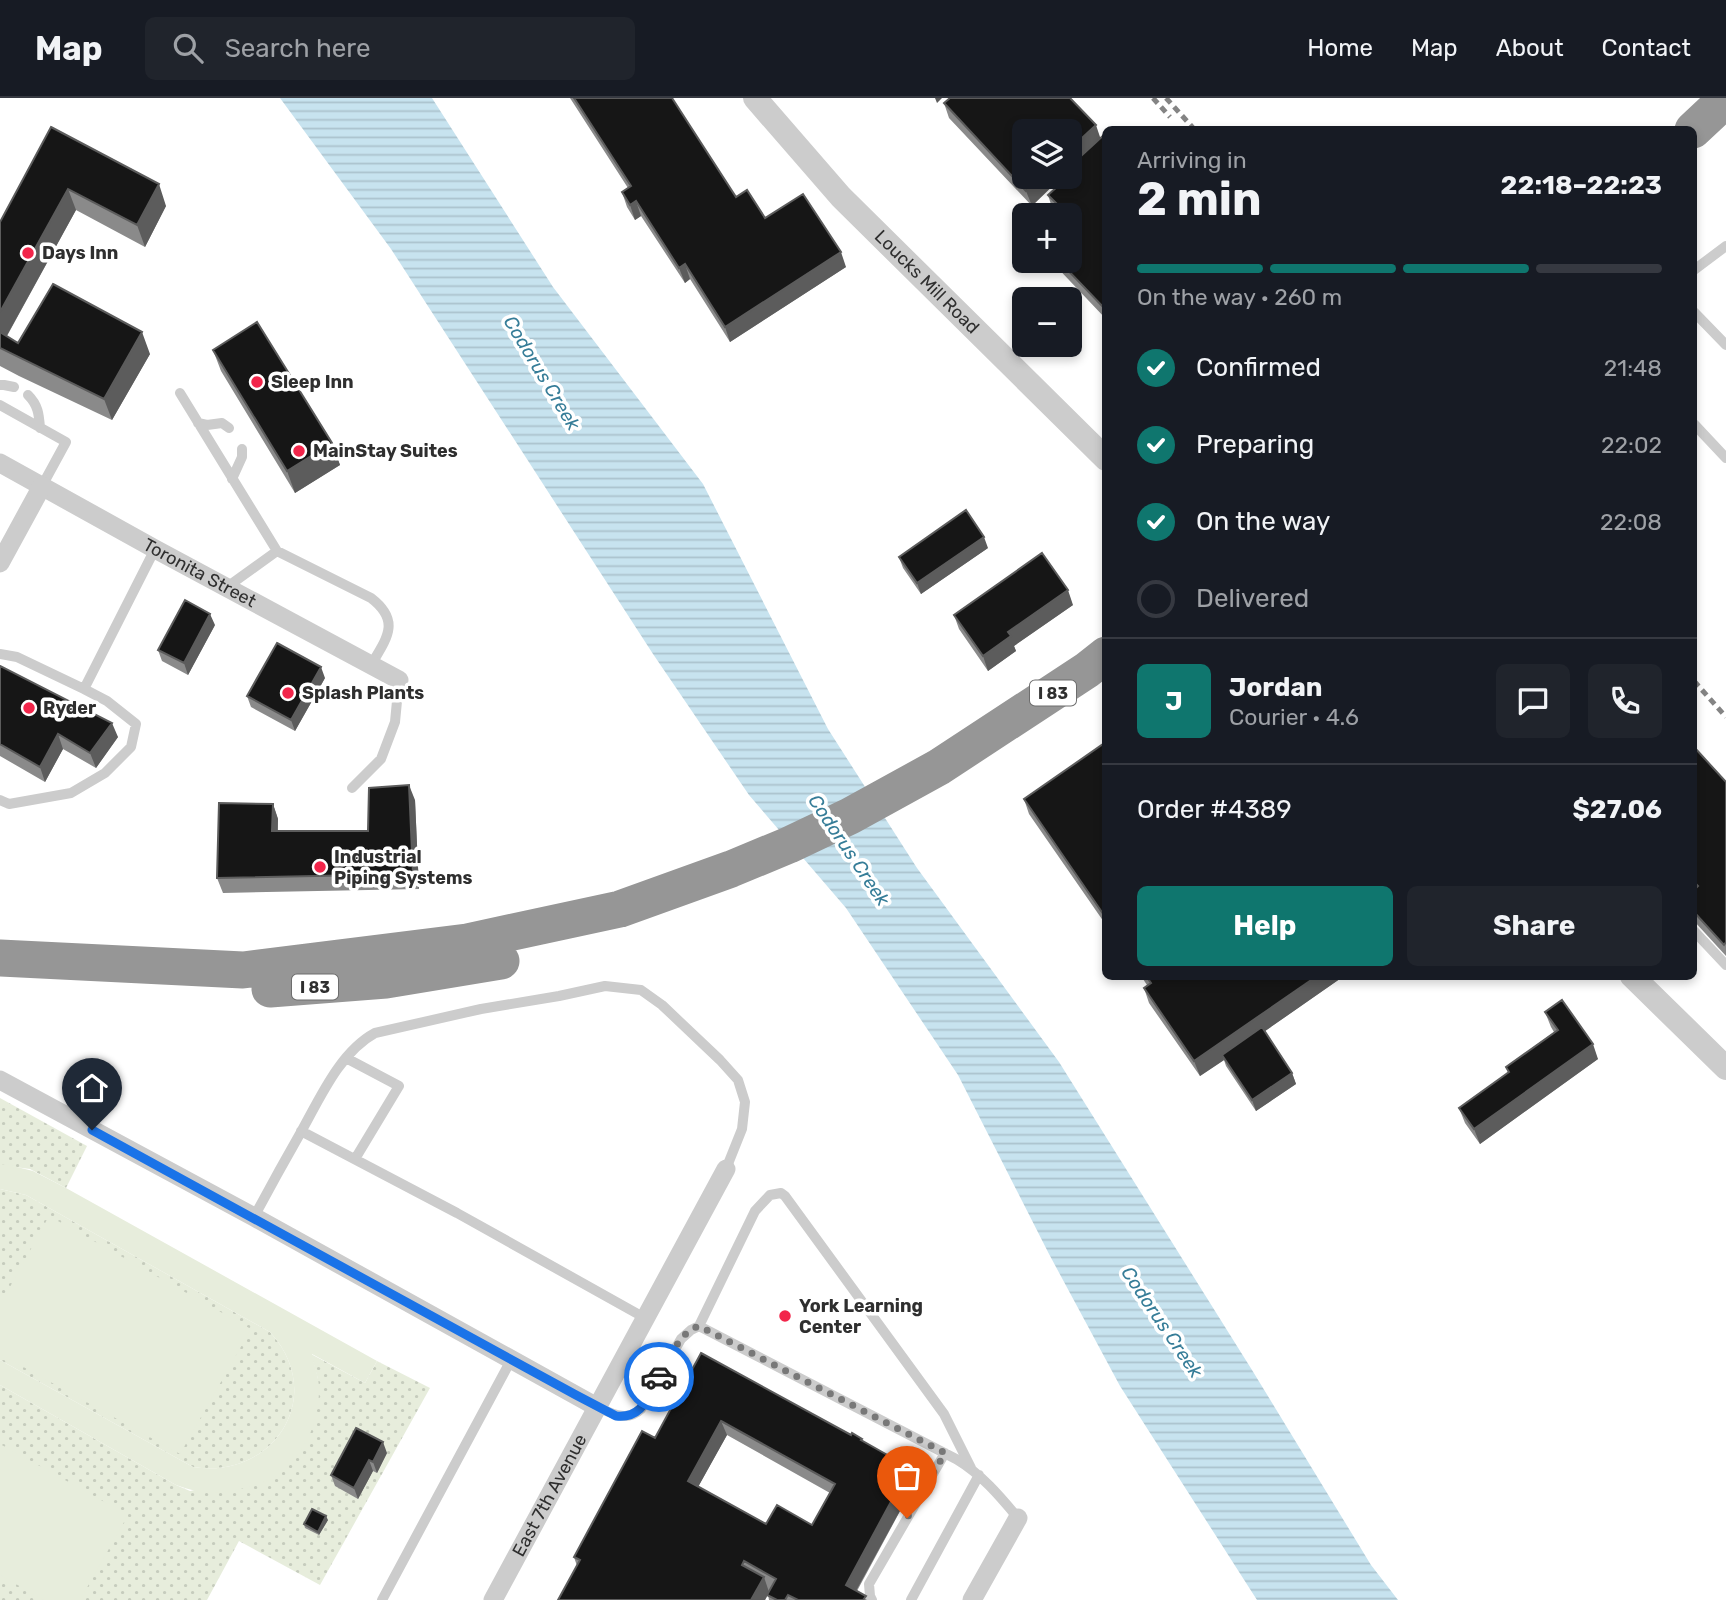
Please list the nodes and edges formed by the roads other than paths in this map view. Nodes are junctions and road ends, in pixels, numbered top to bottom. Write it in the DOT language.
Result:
graph roads {
  1 [pos="755,98"];
  2 [pos="1726,99"];
  3 [pos="1697,126"];
  4 [pos="1726,129"];
  5 [pos="1697,155"];
  6 [pos="1726,246"];
  7 [pos="1697,268"];
  8 [pos="1697,315"];
  9 [pos="1726,345"];
  10 [pos="0,385"];
  11 [pos="13,387"];
  12 [pos="180,393"];
  13 [pos="27,395"];
  14 [pos="0,405"];
  15 [pos="198,423"];
  16 [pos="1697,427"];
  17 [pos="40,428"];
  18 [pos="229,428"];
  19 [pos="242,449"];
  20 [pos="1102,455"];
  21 [pos="1726,458"];
  22 [pos="0,463"];
  23 [pos="232,479"];
  24 [pos="42,486"];
  25 [pos="155,549"];
  26 [pos="277,551"];
  27 [pos="0,563"];
  28 [pos="227,587"];
  29 [pos="0,654"];
  30 [pos="1102,658"];
  31 [pos="371,665"];
  32 [pos="399,680"];
  33 [pos="84,688"];
  34 [pos="1102,689"];
  35 [pos="1005,738"];
  36 [pos="352,788"];
  37 [pos="0,800"];
  38 [pos="622,920"];
  39 [pos="1697,934"];
  40 [pos="0,958"];
  41 [pos="1726,965"];
  42 [pos="0,978"];
  43 [pos="1636,980"];
  44 [pos="346,1058"];
  45 [pos="1726,1068"];
  46 [pos="0,1080"];
  47 [pos="302,1131"];
  48 [pos="355,1159"];
  49 [pos="726,1168"];
  50 [pos="254,1217"];
  51 [pos="645,1318"];
  52 [pos="699,1326"];
  53 [pos="511,1360"];
  54 [pos="597,1407"];
  55 [pos="945,1453"];
  56 [pos="975,1472"];
  57 [pos="1018,1518"];
  58 [pos="382,1600"];
  59 [pos="493,1600"];
  60 [pos="872,1600"];
  61 [pos="911,1600"];
  62 [pos="972,1600"];
  1 -- 20 [label="street, Loucks Mill Road"];
  2 -- 3 [label="highway"];
  4 -- 5 [label="highway"];
  6 -- 7 [label="lane"];
  8 -- 9 [label="lane"];
  10 -- 11 [label="lane"];
  12 -- 15 [label="lane"];
  13 -- 17 [label="lane"];
  14 -- 17 [label="lane"];
  15 -- 18 [label="lane"];
  15 -- 23 [label="lane"];
  16 -- 21 [label="lane"];
  17 -- 24 [label="lane"];
  19 -- 23 [label="lane"];
  22 -- 24 [label="street, Toronita Street"];
  23 -- 26 [label="lane"];
  24 -- 25 [label="street, Toronita Street"];
  24 -- 27 [label="street"];
  25 -- 28 [label="street, Toronita Street"];
  25 -- 33 [label="lane"];
  26 -- 28 [label="lane"];
  26 -- 31 [label="lane"];
  28 -- 31 [label="street, Toronita Street"];
  29 -- 33 [label="lane"];
  30 -- 35 [label="highway, I 83"];
  31 -- 32 [label="street, Toronita Street"];
  32 -- 36 [label="lane"];
  33 -- 37 [label="lane"];
  34 -- 35 [label="highway, I 83"];
  35 -- 38 [label="highway, I 83"];
  38 -- 40 [label="highway, I 83"];
  38 -- 42 [label="highway, I 83"];
  39 -- 41 [label="lane"];
  43 -- 45 [label="street"];
  44 -- 47 [label="lane"];
  44 -- 48 [label="lane"];
  44 -- 49 [label="lane"];
  46 -- 50 [label="street"];
  47 -- 48 [label="lane"];
  47 -- 50 [label="lane"];
  48 -- 51 [label="lane"];
  49 -- 51 [label="street, East 7th Avenue"];
  50 -- 53 [label="street"];
  51 -- 54 [label="street, East 7th Avenue"];
  52 -- 54 [label="lane"];
  52 -- 55 [label="lane"];
  52 -- 56 [label="lane"];
  53 -- 54 [label="street"];
  53 -- 58 [label="lane"];
  54 -- 59 [label="street, East 7th Avenue"];
  55 -- 56 [label="lane"];
  55 -- 60 [label="lane"];
  56 -- 57 [label="lane"];
  56 -- 61 [label="lane"];
  57 -- 62 [label="street"];
}
